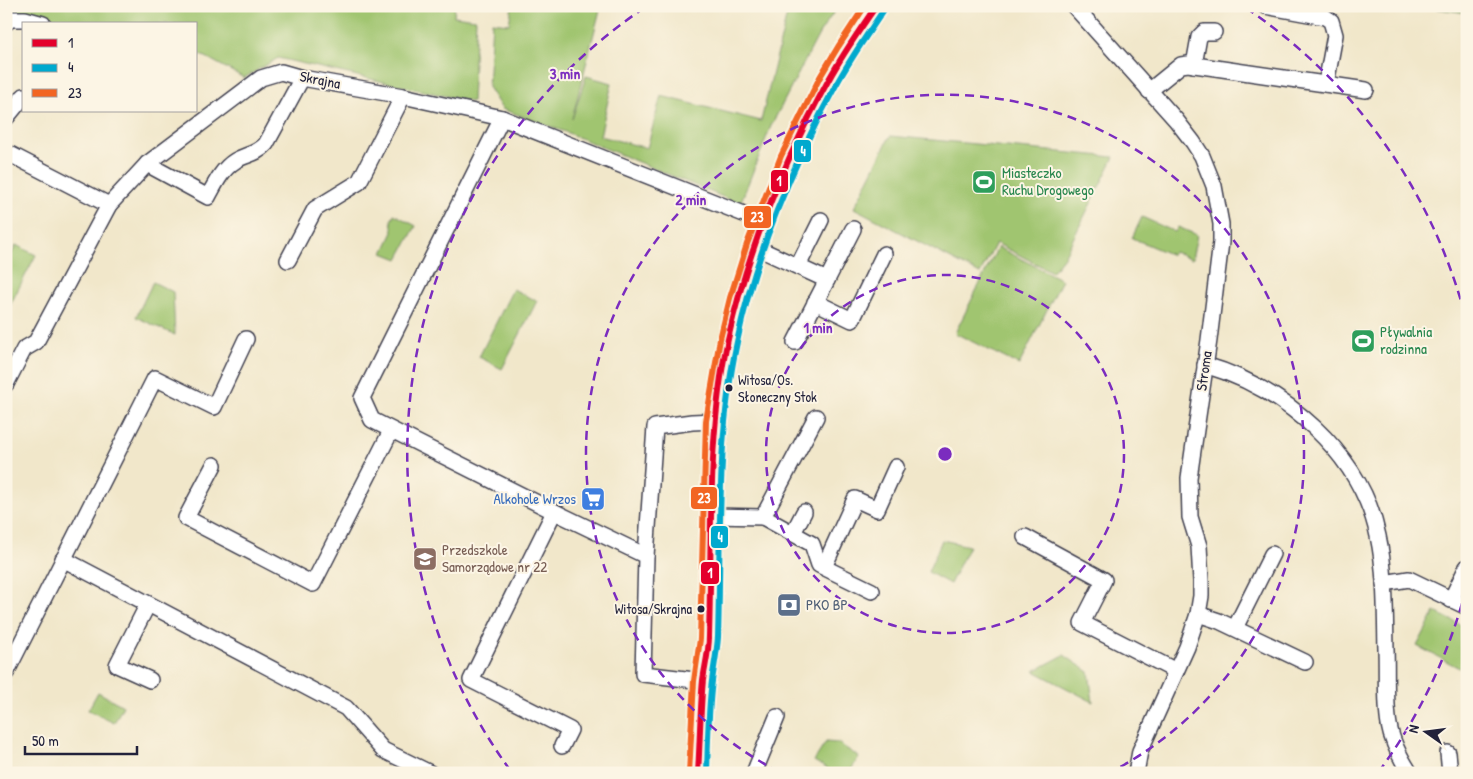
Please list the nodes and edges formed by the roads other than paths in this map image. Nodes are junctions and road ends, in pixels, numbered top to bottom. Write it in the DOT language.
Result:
graph roads {
  1 [pos="876,6"];
  2 [pos="1074,6"];
  3 [pos="1265,6"];
  4 [pos="36,22"];
  5 [pos="6,23"];
  6 [pos="1214,32"];
  7 [pos="1194,65"];
  8 [pos="302,78"];
  9 [pos="1326,84"];
  10 [pos="1366,90"];
  11 [pos="1150,91"];
  12 [pos="403,96"];
  13 [pos="22,98"];
  14 [pos="6,118"];
  15 [pos="502,118"];
  16 [pos="6,152"];
  17 [pos="147,164"];
  18 [pos="109,205"];
  19 [pos="821,220"];
  20 [pos="764,222"];
  21 [pos="853,229"];
  22 [pos="755,247"];
  23 [pos="884,254"];
  24 [pos="288,260"];
  25 [pos="798,266"];
  26 [pos="827,280"];
  27 [pos="815,302"];
  28 [pos="246,339"];
  29 [pos="795,342"];
  30 [pos="1205,365"];
  31 [pos="6,384"];
  32 [pos="816,417"];
  33 [pos="715,420"];
  34 [pos="391,431"];
  35 [pos="214,465"];
  36 [pos="896,467"];
  37 [pos="554,512"];
  38 [pos="804,512"];
  39 [pos="713,516"];
  40 [pos="763,517"];
  41 [pos="792,533"];
  42 [pos="1025,536"];
  43 [pos="1272,554"];
  44 [pos="646,556"];
  45 [pos="64,559"];
  46 [pos="824,567"];
  47 [pos="1467,567"];
  48 [pos="1384,582"];
  49 [pos="872,591"];
  50 [pos="1451,600"];
  51 [pos="148,604"];
  52 [pos="1467,607"];
  53 [pos="1198,614"];
  54 [pos="1235,628"];
  55 [pos="1304,662"];
  56 [pos="1176,671"];
  57 [pos="6,673"];
  58 [pos="150,680"];
  59 [pos="703,681"];
  60 [pos="776,717"];
  61 [pos="562,746"];
  62 [pos="1448,753"];
  63 [pos="430,773"];
  64 [pos="698,773"];
  65 [pos="754,773"];
  66 [pos="1136,773"];
  67 [pos="1410,773"];
  68 [pos="1450,773"];
  1 -- 20 [label="street"];
  2 -- 11 [label="street, Stroma"];
  3 -- 9 [label="street"];
  4 -- 5 [label="street"];
  6 -- 7 [label="street"];
  7 -- 9 [label="street"];
  7 -- 11 [label="street"];
  8 -- 12 [label="street, Skrajna"];
  8 -- 17 [label="street, Skrajna"];
  8 -- 17 [label="street"];
  9 -- 10 [label="street"];
  11 -- 30 [label="street, Stroma"];
  12 -- 15 [label="street, Skrajna"];
  12 -- 24 [label="street"];
  13 -- 14 [label="street"];
  15 -- 20 [label="street, Skrajna"];
  15 -- 34 [label="street"];
  16 -- 18 [label="street"];
  17 -- 18 [label="street, Skrajna"];
  18 -- 31 [label="street, Skrajna"];
  19 -- 25 [label="street"];
  20 -- 22 [label="street"];
  21 -- 26 [label="street"];
  22 -- 25 [label="street"];
  22 -- 33 [label="street"];
  23 -- 27 [label="street"];
  25 -- 26 [label="street"];
  26 -- 27 [label="street"];
  27 -- 29 [label="street"];
  28 -- 45 [label="street"];
  30 -- 48 [label="street"];
  30 -- 53 [label="street, Stroma"];
  32 -- 40 [label="street"];
  33 -- 39 [label="street"];
  33 -- 44 [label="street"];
  34 -- 35 [label="street"];
  34 -- 37 [label="street"];
  36 -- 46 [label="street"];
  37 -- 44 [label="street"];
  37 -- 61 [label="street"];
  38 -- 41 [label="street"];
  39 -- 40 [label="street"];
  39 -- 59 [label="street"];
  40 -- 41 [label="street"];
  41 -- 46 [label="street"];
  42 -- 56 [label="street"];
  43 -- 54 [label="street"];
  44 -- 59 [label="street"];
  45 -- 51 [label="street"];
  45 -- 57 [label="street"];
  46 -- 49 [label="street"];
  47 -- 50 [label="street"];
  48 -- 50 [label="street"];
  48 -- 67 [label="street"];
  50 -- 52 [label="street"];
  51 -- 58 [label="street"];
  51 -- 63 [label="street"];
  53 -- 54 [label="street"];
  53 -- 56 [label="street, Stroma"];
  54 -- 55 [label="street"];
  56 -- 66 [label="street, Stroma"];
  59 -- 64 [label="street"];
  60 -- 65 [label="street"];
  62 -- 68 [label="street"];
}
